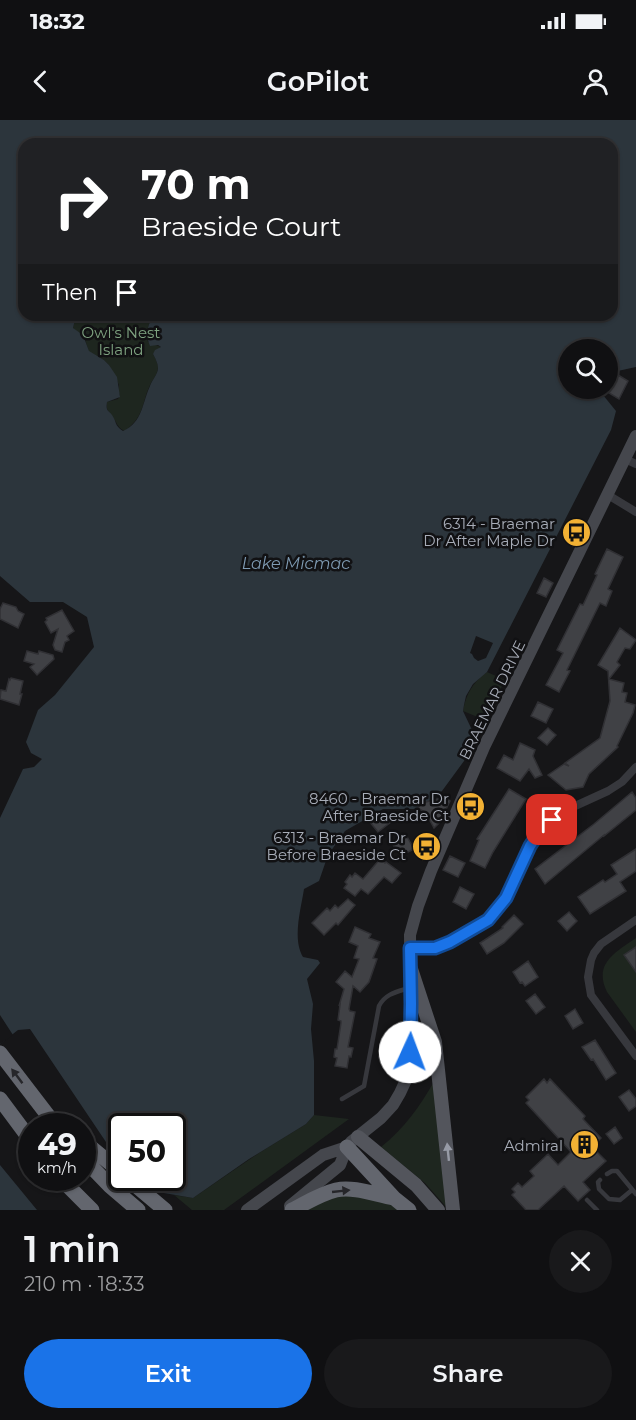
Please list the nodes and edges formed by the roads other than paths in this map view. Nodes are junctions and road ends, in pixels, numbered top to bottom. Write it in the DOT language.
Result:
graph roads {
  1 [pos="636,436"];
  2 [pos="630,461"];
  3 [pos="608,495"];
  4 [pos="636,512"];
  5 [pos="636,767"];
  6 [pos="636,920"];
  7 [pos="410,948"];
  8 [pos="411,969"];
  9 [pos="411,987"];
  10 [pos="0,1053"];
  11 [pos="636,1056"];
  12 [pos="0,1099"];
  13 [pos="35,1099"];
  14 [pos="342,1099"];
  15 [pos="46,1113"];
  16 [pos="52,1113"];
  17 [pos="18,1123"];
  18 [pos="352,1142"];
  19 [pos="96,1152"];
  20 [pos="108,1161"];
  21 [pos="96,1172"];
  22 [pos="607,1174"];
  23 [pos="600,1180"];
  24 [pos="73,1191"];
  25 [pos="142,1191"];
  26 [pos="634,1192"];
  27 [pos="394,1198"];
  28 [pos="587,1200"];
  29 [pos="92,1210"];
  30 [pos="138,1210"];
  31 [pos="165,1210"];
  32 [pos="247,1210"];
  33 [pos="285,1210"];
  34 [pos="292,1210"];
  35 [pos="409,1210"];
  36 [pos="438,1210"];
  37 [pos="453,1210"];
  38 [pos="597,1210"];
  1 -- 2 [label="main road, BRAEMAR DRIVE"];
  2 -- 3 [label="main road, BRAEMAR DRIVE"];
  3 -- 4 [label="street"];
  3 -- 7 [label="main road, BRAEMAR DRIVE"];
  5 -- 7 [label="street"];
  6 -- 11 [label="street"];
  7 -- 8 [label="main road, BRAEMAR DRIVE"];
  8 -- 9 [label="main road, BRAEMAR DRIVE"];
  37 -- 8 [label="main road, one-way"];
  9 -- 14 [label="lane"];
  9 -- 18 [label="main road, BRAEMAR DRIVE"];
  13 -- 10 [label="highway, one-way"];
  12 -- 17 [label="highway"];
  13 -- 15 [label="highway"];
  13 -- 16 [label="highway"];
  18 -- 27 [label="highway"];
  18 -- 32 [label="main road, BRAEMAR DRIVE"];
  18 -- 33 [label="main road, BRAEMAR DRIVE"];
  18 -- 36 [label="main road"];
  19 -- 20 [label="highway"];
  21 -- 30 [label="highway"];
  22 -- 26 [label="lane"];
  23 -- 26 [label="lane"];
  24 -- 29 [label="highway"];
  25 -- 31 [label="highway"];
  34 -- 27 [label="highway, one-way"];
  27 -- 35 [label="highway"];
  28 -- 38 [label="lane"];
}
